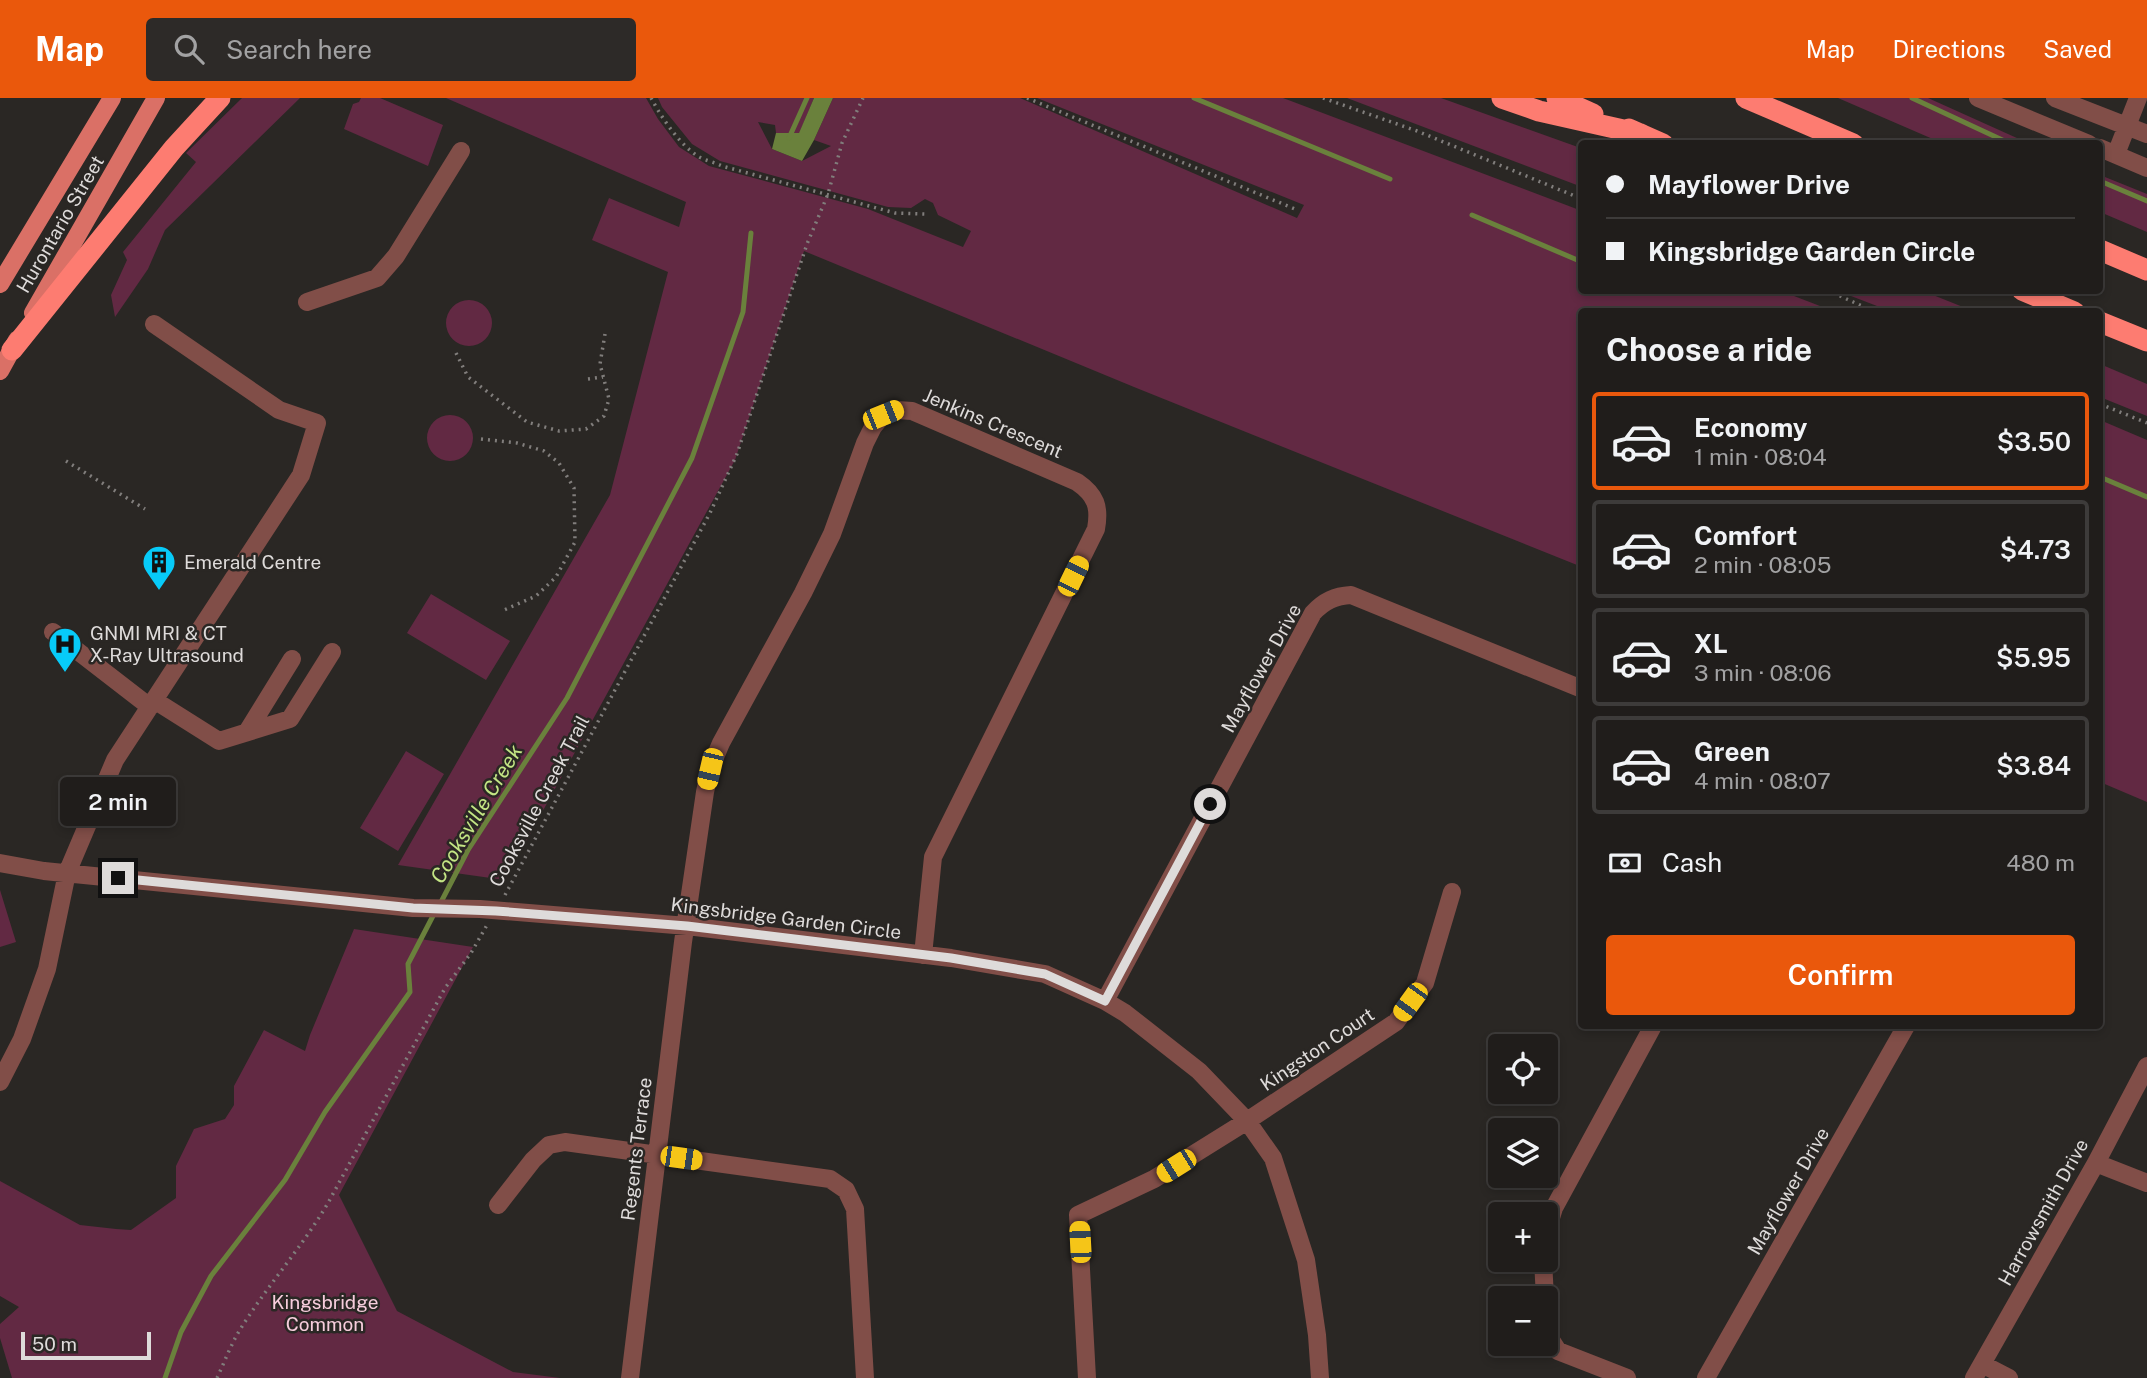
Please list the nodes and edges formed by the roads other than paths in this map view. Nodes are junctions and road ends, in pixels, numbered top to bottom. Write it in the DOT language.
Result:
graph roads {
  1 [pos="112,98"];
  2 [pos="156,98"];
  3 [pos="220,98"];
  4 [pos="1502,98"];
  5 [pos="1557,98"];
  6 [pos="1746,98"];
  7 [pos="1978,98"];
  8 [pos="2055,98"];
  9 [pos="2137,98"];
  10 [pos="2127,125"];
  11 [pos="1640,134"];
  12 [pos="2147,134"];
  13 [pos="1654,140"];
  14 [pos="1844,140"];
  15 [pos="2079,140"];
  16 [pos="461,151"];
  17 [pos="2108,151"];
  18 [pos="2147,168"];
  19 [pos="2103,251"];
  20 [pos="2147,270"];
  21 [pos="0,284"];
  22 [pos="2031,294"];
  23 [pos="307,302"];
  24 [pos="2065,308"];
  25 [pos="2103,323"];
  26 [pos="155,324"];
  27 [pos="2147,341"];
  28 [pos="12,350"];
  29 [pos="0,371"];
  30 [pos="53,632"];
  31 [pos="332,652"];
  32 [pos="292,659"];
  33 [pos="1578,687"];
  34 [pos="152,703"];
  35 [pos="247,732"];
  36 [pos="0,863"];
  37 [pos="67,873"];
  38 [pos="1452,892"];
  39 [pos="687,926"];
  40 [pos="923,955"];
  41 [pos="1105,1001"];
  42 [pos="1651,1029"];
  43 [pos="1904,1029"];
  44 [pos="2147,1066"];
  45 [pos="0,1082"];
  46 [pos="1247,1121"];
  47 [pos="656,1154"];
  48 [pos="2096,1163"];
  49 [pos="2147,1183"];
  50 [pos="1557,1202"];
  51 [pos="498,1205"];
  52 [pos="1558,1351"];
  53 [pos="1978,1371"];
  54 [pos="630,1378"];
  55 [pos="865,1378"];
  56 [pos="1087,1378"];
  57 [pos="1320,1378"];
  58 [pos="1627,1378"];
  59 [pos="1706,1378"];
  60 [pos="2009,1378"];
  1 -- 21 [label="main road, Hurontario Street"];
  2 -- 28 [label="main road, Hurontario Street"];
  3 -- 28 [label="highway"];
  4 -- 11 [label="highway"];
  5 -- 11 [label="highway"];
  6 -- 14 [label="highway"];
  7 -- 15 [label="street"];
  8 -- 10 [label="street"];
  9 -- 10 [label="street"];
  10 -- 12 [label="street"];
  10 -- 17 [label="street"];
  11 -- 13 [label="highway"];
  16 -- 23 [label="street"];
  17 -- 18 [label="street"];
  19 -- 20 [label="highway"];
  22 -- 24 [label="highway"];
  25 -- 27 [label="highway"];
  26 -- 34 [label="street"];
  28 -- 29 [label="main road, Hurontario Street"];
  30 -- 34 [label="street"];
  31 -- 35 [label="street"];
  32 -- 35 [label="street"];
  33 -- 41 [label="street, Mayflower Drive"];
  34 -- 35 [label="street"];
  34 -- 37 [label="street"];
  36 -- 37 [label="street, Kingsbridge Garden Circle"];
  37 -- 39 [label="street, Kingsbridge Garden Circle"];
  37 -- 45 [label="street"];
  38 -- 46 [label="street, Kingston Court"];
  39 -- 40 [label="street, Kingsbridge Garden Circle"];
  39 -- 40 [label="street, Jenkins Crescent"];
  39 -- 47 [label="street, Regents Terrace"];
  40 -- 41 [label="street, Kingsbridge Garden Circle"];
  41 -- 46 [label="street, Kingsbridge Garden Circle"];
  42 -- 50 [label="street"];
  43 -- 59 [label="street, Mayflower Drive"];
  44 -- 48 [label="street, Harrowsmith Drive"];
  46 -- 56 [label="street, Kingston Court"];
  46 -- 57 [label="street, Kingsbridge Garden Circle"];
  47 -- 51 [label="street"];
  47 -- 54 [label="street, Regents Terrace"];
  47 -- 55 [label="street"];
  48 -- 49 [label="street"];
  48 -- 53 [label="street, Harrowsmith Drive"];
  52 -- 58 [label="street"];
  53 -- 60 [label="street"];
}
